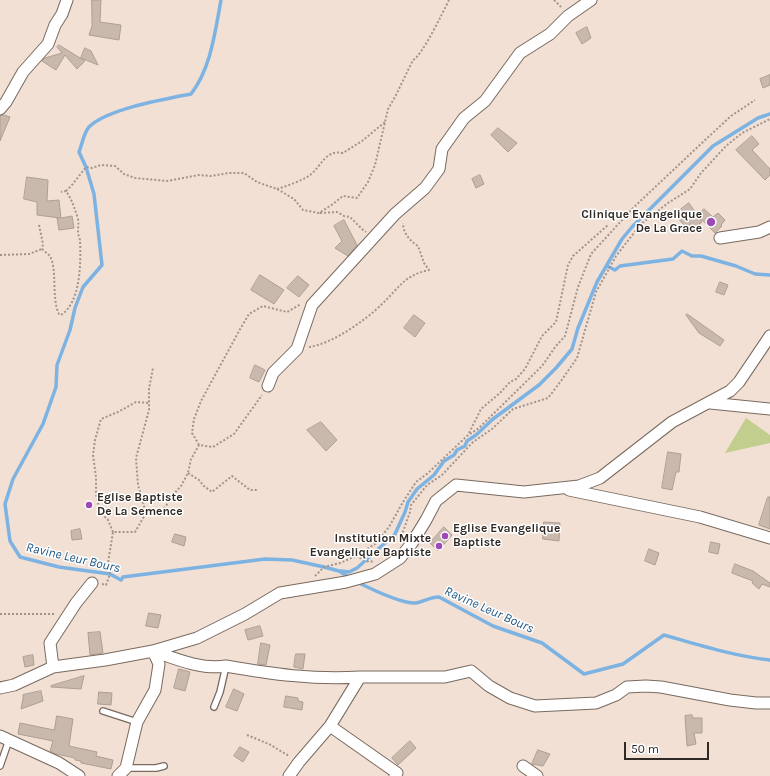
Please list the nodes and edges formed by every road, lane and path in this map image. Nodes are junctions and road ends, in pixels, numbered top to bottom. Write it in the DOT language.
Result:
graph roads {
  1 [pos="67,0"];
  2 [pos="449,0"];
  3 [pos="591,0"];
  4 [pos="755,100"];
  5 [pos="0,109"];
  6 [pos="770,119"];
  7 [pos="386,121"];
  8 [pos="277,189"];
  9 [pos="66,191"];
  10 [pos="61,192"];
  11 [pos="402,208"];
  12 [pos="319,213"];
  13 [pos="39,225"];
  14 [pos="608,225"];
  15 [pos="770,227"];
  16 [pos="376,236"];
  17 [pos="720,238"];
  18 [pos="42,249"];
  19 [pos="0,255"];
  20 [pos="312,305"];
  21 [pos="770,336"];
  22 [pos="297,349"];
  23 [pos="153,368"];
  24 [pos="268,386"];
  25 [pos="149,403"];
  26 [pos="710,403"];
  27 [pos="770,409"];
  28 [pos="469,435"];
  29 [pos="199,445"];
  30 [pos="188,473"];
  31 [pos="560,488"];
  32 [pos="258,490"];
  33 [pos="146,513"];
  34 [pos="112,532"];
  35 [pos="770,538"];
  36 [pos="398,544"];
  37 [pos="356,556"];
  38 [pos="380,558"];
  39 [pos="313,578"];
  40 [pos="92,583"];
  41 [pos="0,614"];
  42 [pos="69,615"];
  43 [pos="153,651"];
  44 [pos="226,666"];
  45 [pos="53,667"];
  46 [pos="360,677"];
  47 [pos="0,688"];
  48 [pos="770,703"];
  49 [pos="214,707"];
  50 [pos="104,711"];
  51 [pos="137,722"];
  52 [pos="330,726"];
  53 [pos="247,735"];
  54 [pos="5,738"];
  55 [pos="299,762"];
  56 [pos="0,766"];
  57 [pos="164,766"];
  58 [pos="523,766"];
  59 [pos="126,768"];
  60 [pos="79,776"];
  61 [pos="118,776"];
  62 [pos="289,776"];
  63 [pos="395,776"];
  64 [pos="537,776"];
  1 -- 5 [label="street"];
  2 -- 7 [label="path"];
  3 -- 11 [label="street"];
  4 -- 28 [label="path"];
  6 -- 36 [label="path"];
  7 -- 8 [label="path"];
  7 -- 12 [label="path"];
  8 -- 9 [label="path"];
  8 -- 12 [label="path"];
  9 -- 10 [label="path"];
  9 -- 18 [label="path"];
  11 -- 16 [label="street"];
  11 -- 22 [label="path"];
  12 -- 16 [label="path"];
  13 -- 18 [label="path"];
  14 -- 28 [label="path"];
  15 -- 17 [label="street"];
  16 -- 20 [label="street"];
  18 -- 19 [label="path"];
  20 -- 22 [label="street"];
  20 -- 29 [label="path"];
  21 -- 26 [label="street"];
  22 -- 24 [label="street"];
  23 -- 25 [label="path"];
  24 -- 29 [label="path"];
  25 -- 33 [label="path"];
  25 -- 34 [label="path"];
  26 -- 27 [label="street"];
  26 -- 31 [label="street"];
  28 -- 37 [label="path"];
  29 -- 30 [label="path"];
  30 -- 32 [label="path"];
  30 -- 33 [label="path"];
  31 -- 35 [label="street"];
  31 -- 43 [label="street"];
  33 -- 34 [label="path"];
  34 -- 40 [label="path"];
  37 -- 38 [label="path"];
  37 -- 39 [label="path"];
  40 -- 42 [label="street"];
  41 -- 42 [label="path"];
  42 -- 45 [label="street"];
  43 -- 44 [label="street"];
  43 -- 45 [label="street"];
  43 -- 51 [label="street"];
  44 -- 46 [label="street"];
  44 -- 49 [label="lane"];
  45 -- 47 [label="street"];
  46 -- 48 [label="street"];
  46 -- 52 [label="street"];
  50 -- 51 [label="lane"];
  51 -- 59 [label="street"];
  52 -- 55 [label="street"];
  52 -- 63 [label="street"];
  53 -- 55 [label="path"];
  54 -- 56 [label="lane"];
  54 -- 60 [label="street"];
  55 -- 62 [label="street"];
  57 -- 59 [label="lane"];
  58 -- 64 [label="street"];
  59 -- 61 [label="street"];
}
